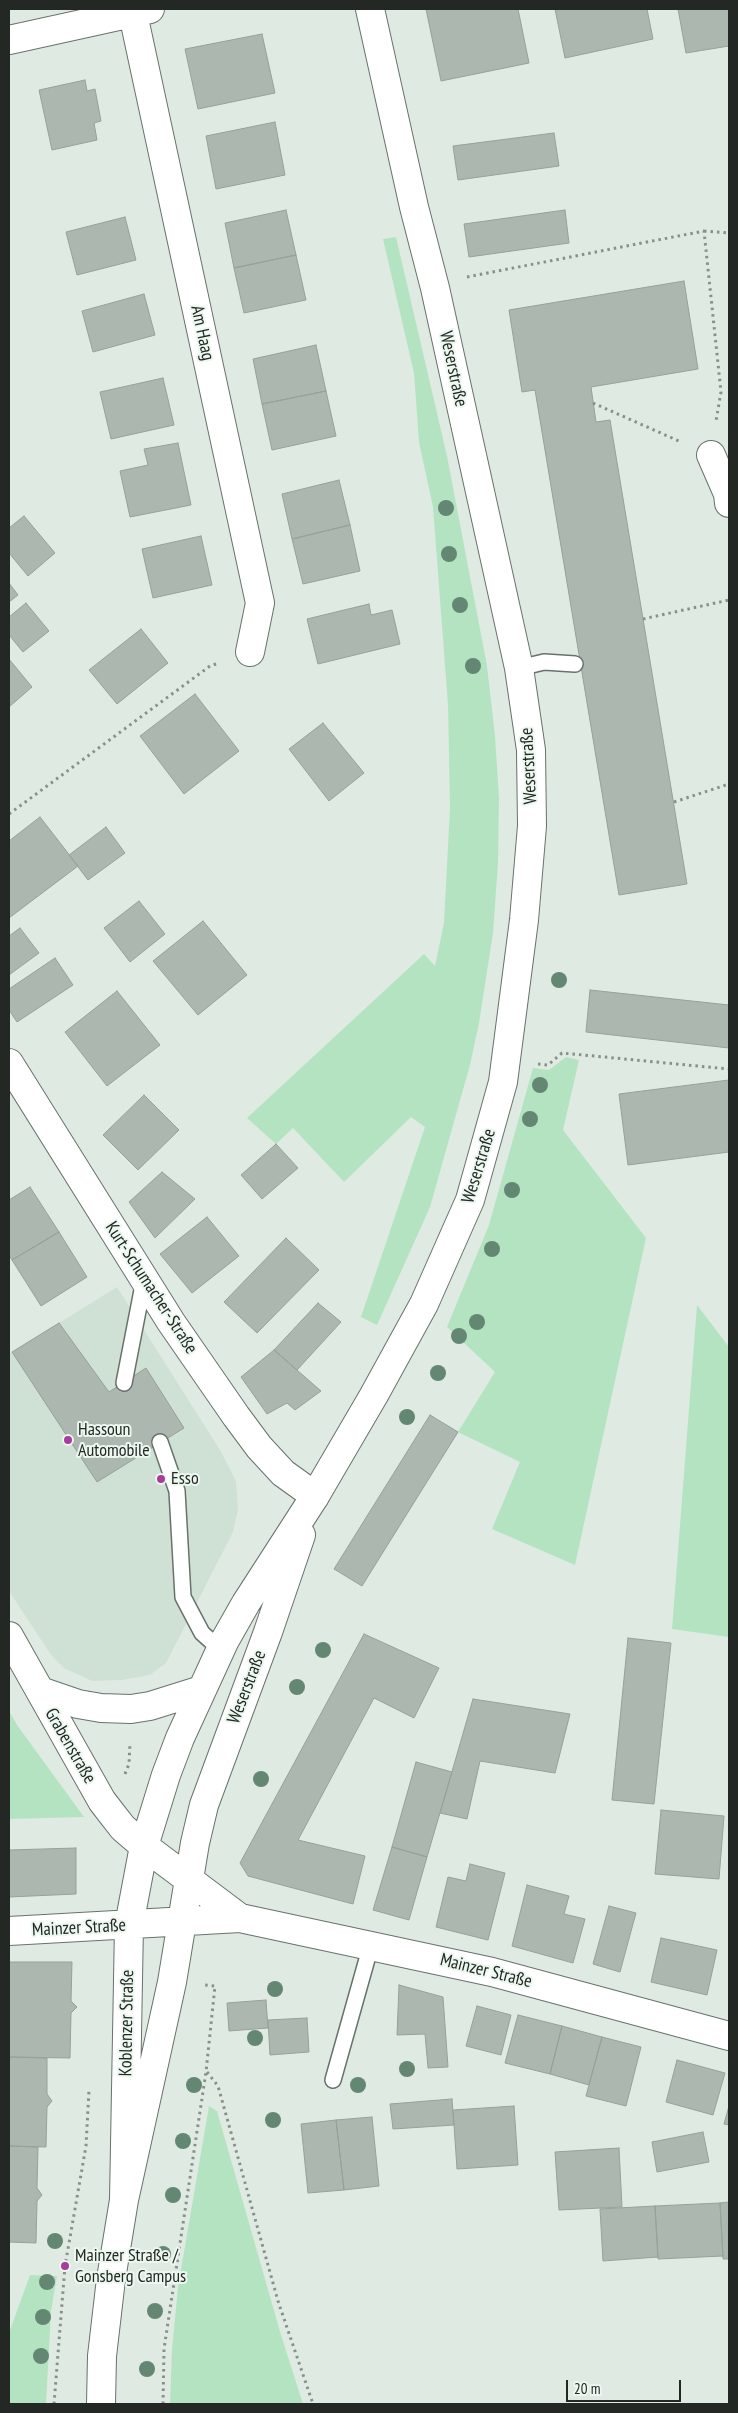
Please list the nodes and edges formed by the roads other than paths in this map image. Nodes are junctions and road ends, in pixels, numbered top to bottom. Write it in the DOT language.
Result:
graph roads {
  1 [pos="370,9"];
  2 [pos="142,11"];
  3 [pos="9,40"];
  4 [pos="711,455"];
  5 [pos="729,503"];
  6 [pos="250,652"];
  7 [pos="574,664"];
  8 [pos="519,668"];
  9 [pos="9,1063"];
  10 [pos="144,1280"];
  11 [pos="124,1383"];
  12 [pos="160,1442"];
  13 [pos="315,1496"];
  14 [pos="9,1636"];
  15 [pos="221,1650"];
  16 [pos="201,1690"];
  17 [pos="40,1691"];
  18 [pos="144,1846"];
  19 [pos="188,1880"];
  20 [pos="240,1918"];
  21 [pos="180,1922"];
  22 [pos="129,1925"];
  23 [pos="9,1931"];
  24 [pos="371,1945"];
  25 [pos="729,2036"];
  26 [pos="333,2080"];
  27 [pos="124,2200"];
  28 [pos="101,2404"];
  1 -- 8 [label="street, Weserstraße"];
  2 -- 3 [label="street"];
  2 -- 6 [label="street, Am Haag"];
  4 -- 5 [label="street"];
  7 -- 8 [label="lane"];
  8 -- 13 [label="street, Weserstraße"];
  9 -- 10 [label="street, Kurt-Schumacher-Straße"];
  10 -- 11 [label="lane"];
  10 -- 13 [label="street, Kurt-Schumacher-Straße"];
  12 -- 15 [label="lane"];
  13 -- 15 [label="street, Weserstraße"];
  13 -- 19 [label="street, Weserstraße"];
  14 -- 17 [label="street, Grabenstraße"];
  15 -- 16 [label="street, Weserstraße"];
  16 -- 17 [label="street"];
  16 -- 18 [label="street, Weserstraße"];
  17 -- 18 [label="street, Grabenstraße"];
  18 -- 19 [label="street, Grabenstraße"];
  18 -- 22 [label="street, Koblenzer Straße"];
  19 -- 20 [label="street, Mainzer Straße"];
  19 -- 21 [label="street, Koblenzer Straße"];
  20 -- 21 [label="street, Mainzer Straße"];
  20 -- 24 [label="street, Mainzer Straße"];
  21 -- 22 [label="street, Mainzer Straße"];
  21 -- 27 [label="street, Koblenzer Straße"];
  22 -- 23 [label="street, Mainzer Straße"];
  22 -- 27 [label="street, Koblenzer Straße"];
  24 -- 25 [label="street, Mainzer Straße"];
  24 -- 26 [label="lane"];
  27 -- 28 [label="street, Koblenzer Straße"];
}
